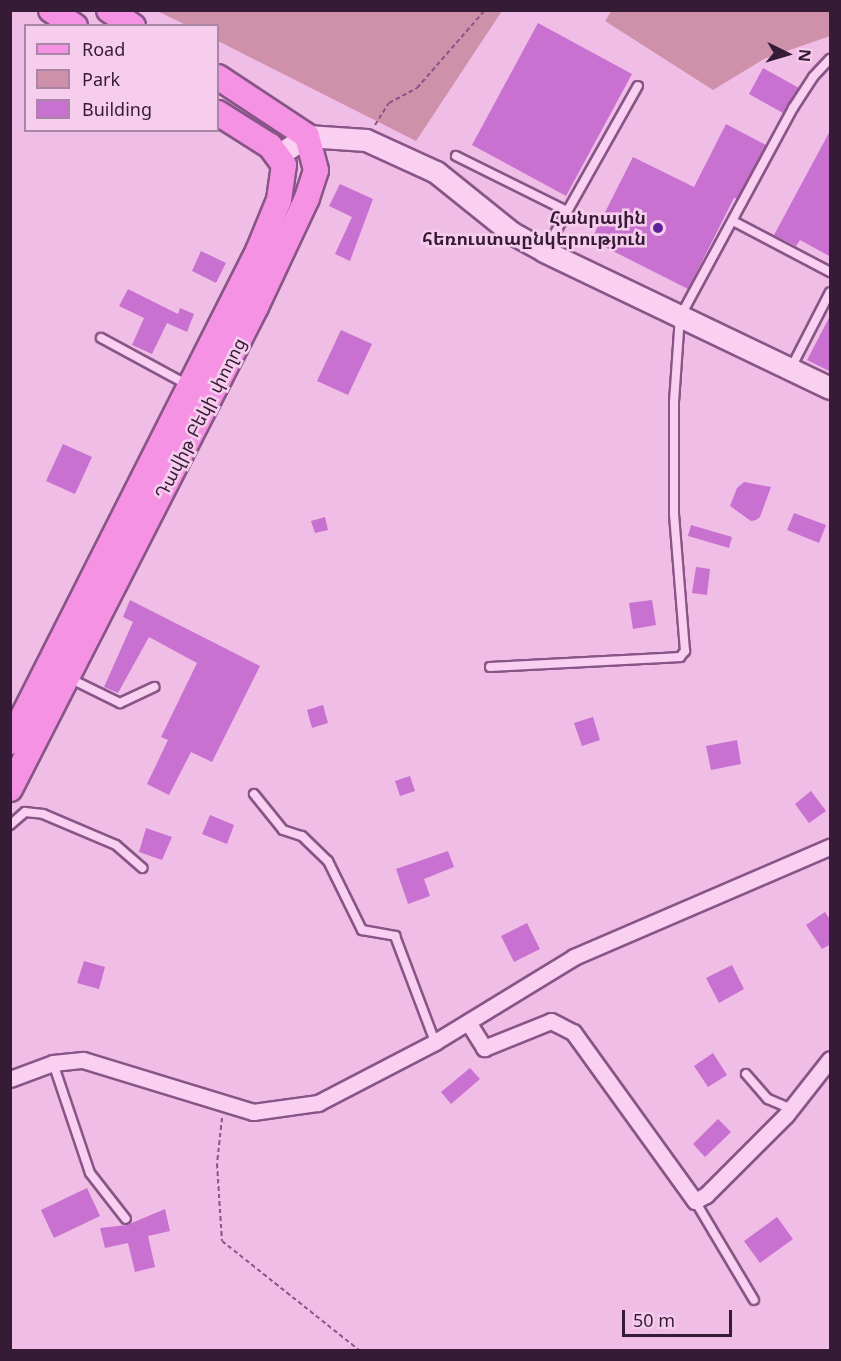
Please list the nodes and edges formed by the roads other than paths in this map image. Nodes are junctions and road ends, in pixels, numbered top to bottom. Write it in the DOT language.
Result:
graph roads {
  1 [pos="51,10"];
  2 [pos="109,10"];
  3 [pos="72,24"];
  4 [pos="130,24"];
  5 [pos="831,59"];
  6 [pos="219,78"];
  7 [pos="638,86"];
  8 [pos="219,114"];
  9 [pos="307,136"];
  10 [pos="277,156"];
  11 [pos="456,156"];
  12 [pos="567,211"];
  13 [pos="734,221"];
  14 [pos="544,251"];
  15 [pos="831,272"];
  16 [pos="831,292"];
  17 [pos="680,317"];
  18 [pos="101,338"];
  19 [pos="791,369"];
  20 [pos="189,386"];
  21 [pos="831,388"];
  22 [pos="490,667"];
  23 [pos="58,672"];
  24 [pos="154,687"];
  25 [pos="10,742"];
  26 [pos="10,789"];
  27 [pos="254,794"];
  28 [pos="10,825"];
  29 [pos="831,847"];
  30 [pos="142,868"];
  31 [pos="468,1022"];
  32 [pos="435,1042"];
  33 [pos="831,1059"];
  34 [pos="53,1063"];
  35 [pos="746,1074"];
  36 [pos="10,1079"];
  37 [pos="791,1109"];
  38 [pos="695,1201"];
  39 [pos="126,1219"];
  40 [pos="754,1300"];
  1 -- 3 [label="main road"];
  2 -- 4 [label="main road"];
  5 -- 13 [label="lane"];
  6 -- 9 [label="main road"];
  7 -- 12 [label="lane"];
  8 -- 10 [label="main road"];
  9 -- 10 [label="main road"];
  9 -- 14 [label="main road"];
  9 -- 23 [label="main road, Դավիթ Բեկի փողոց"];
  10 -- 20 [label="main road, Դավիթ Բեկի փողոց"];
  11 -- 12 [label="lane"];
  12 -- 14 [label="lane"];
  13 -- 15 [label="lane"];
  13 -- 17 [label="lane"];
  14 -- 17 [label="main road"];
  16 -- 19 [label="lane"];
  17 -- 19 [label="main road"];
  17 -- 22 [label="lane"];
  18 -- 20 [label="lane"];
  19 -- 21 [label="main road"];
  20 -- 23 [label="main road, Դավիթ Բեկի փողոց"];
  23 -- 24 [label="lane"];
  23 -- 25 [label="main road, Դավիթ Բեկի փողոց"];
  23 -- 26 [label="main road, Դավիթ Բեկի փողոց"];
  27 -- 32 [label="lane"];
  28 -- 30 [label="lane"];
  29 -- 31 [label="street"];
  31 -- 32 [label="street"];
  31 -- 38 [label="street"];
  32 -- 34 [label="street"];
  33 -- 37 [label="street"];
  34 -- 36 [label="street"];
  34 -- 39 [label="lane"];
  35 -- 37 [label="lane"];
  37 -- 38 [label="street"];
  38 -- 40 [label="lane"];
}
